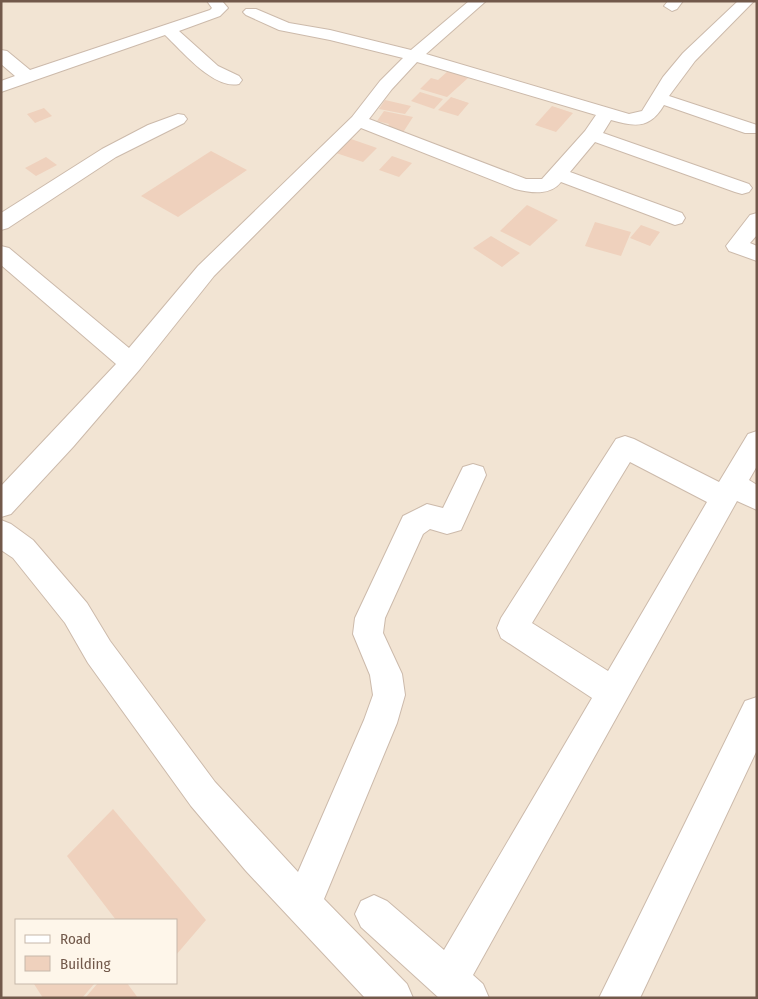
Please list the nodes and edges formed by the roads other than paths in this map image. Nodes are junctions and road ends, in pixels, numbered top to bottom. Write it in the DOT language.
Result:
graph roads {
  1 [pos="214,1"];
  2 [pos="479,1"];
  3 [pos="747,1"];
  4 [pos="251,12"];
  5 [pos="168,29"];
  6 [pos="1,54"];
  7 [pos="414,56"];
  8 [pos="27,77"];
  9 [pos="233,80"];
  10 [pos="1,87"];
  11 [pos="659,98"];
  12 [pos="607,113"];
  13 [pos="178,119"];
  14 [pos="358,120"];
  15 [pos="751,129"];
  16 [pos="592,135"];
  17 [pos="558,174"];
  18 [pos="742,188"];
  19 [pos="675,218"];
  20 [pos="757,220"];
  21 [pos="1,224"];
  22 [pos="1,253"];
  23 [pos="757,254"];
  24 [pos="131,363"];
  25 [pos="757,442"];
  26 [pos="473,476"];
  27 [pos="738,493"];
  28 [pos="1,505"];
  29 [pos="1,533"];
  30 [pos="613,693"];
  31 [pos="757,713"];
  32 [pos="302,904"];
  33 [pos="374,914"];
  34 [pos="459,989"];
  35 [pos="393,998"];
  36 [pos="619,998"];
  1 -- 5 [label="street"];
  2 -- 7 [label="street"];
  3 -- 11 [label="street"];
  4 -- 7 [label="street"];
  5 -- 8 [label="street"];
  5 -- 9 [label="street"];
  6 -- 8 [label="street"];
  7 -- 12 [label="street"];
  7 -- 14 [label="street"];
  8 -- 10 [label="street"];
  11 -- 12 [label="street"];
  11 -- 15 [label="street"];
  12 -- 16 [label="street"];
  13 -- 21 [label="street"];
  14 -- 17 [label="street"];
  14 -- 24 [label="street"];
  16 -- 17 [label="street"];
  16 -- 18 [label="street"];
  17 -- 19 [label="street"];
  20 -- 23 [label="street"];
  22 -- 24 [label="street"];
  24 -- 28 [label="street"];
  25 -- 27 [label="street"];
  26 -- 32 [label="street"];
  27 -- 30 [label="street"];
  27 -- 30 [label="street"];
  29 -- 32 [label="street"];
  30 -- 34 [label="street"];
  31 -- 36 [label="street"];
  32 -- 35 [label="street"];
  33 -- 34 [label="street"];
}
